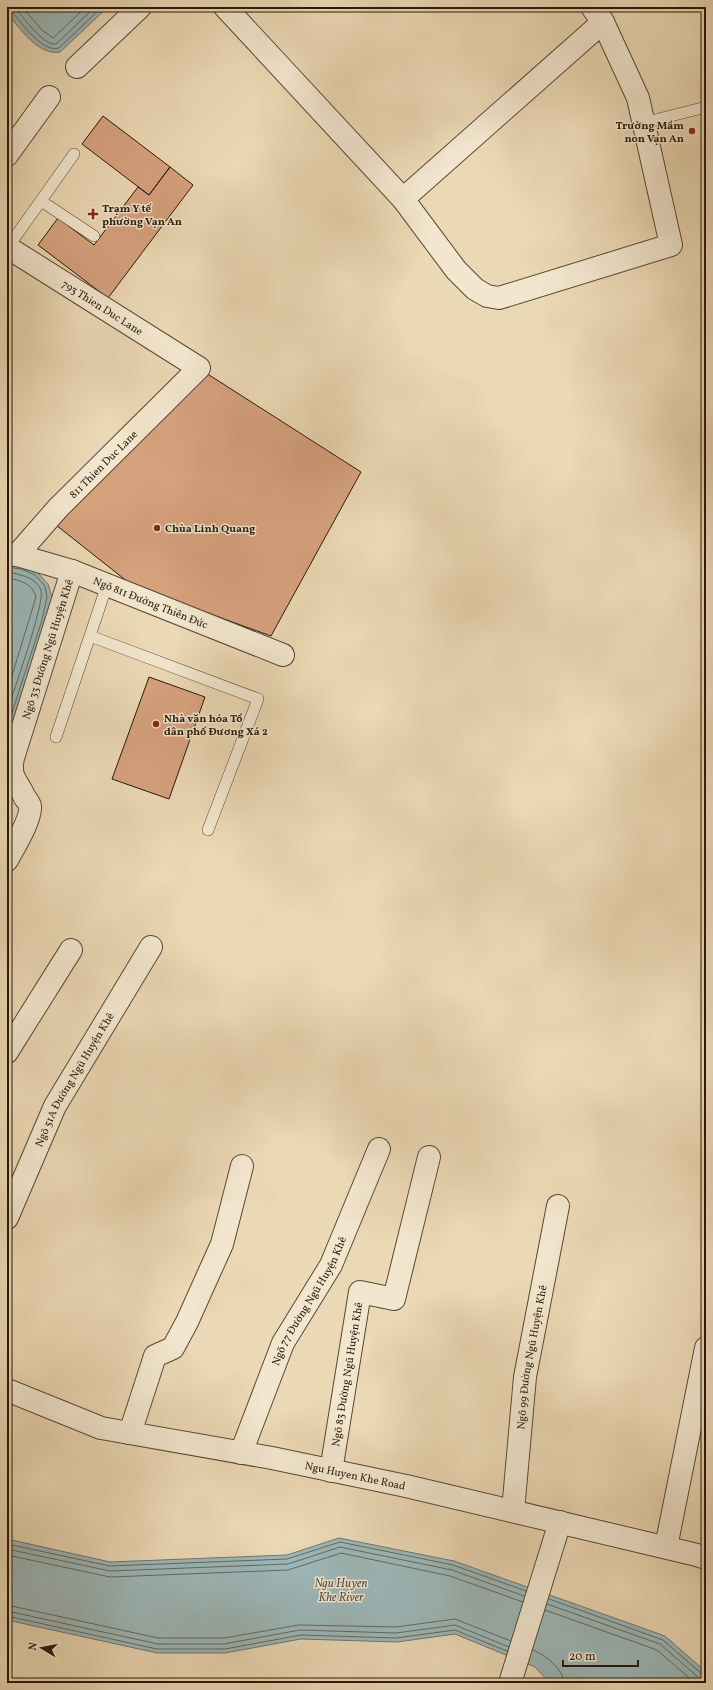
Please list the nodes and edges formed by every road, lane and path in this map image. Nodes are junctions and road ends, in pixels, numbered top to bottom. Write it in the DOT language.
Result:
graph roads {
  1 [pos="140,7"];
  2 [pos="224,7"];
  3 [pos="598,15"];
  4 [pos="77,67"];
  5 [pos="49,97"];
  6 [pos="706,108"];
  7 [pos="644,123"];
  8 [pos="74,154"];
  9 [pos="7,155"];
  10 [pos="403,199"];
  11 [pos="41,201"];
  12 [pos="94,236"];
  13 [pos="8,247"];
  14 [pos="199,368"];
  15 [pos="12,554"];
  16 [pos="72,571"];
  17 [pos="107,585"];
  18 [pos="90,636"];
  19 [pos="283,655"];
  20 [pos="56,737"];
  21 [pos="208,830"];
  22 [pos="7,860"];
  23 [pos="151,947"];
  24 [pos="71,950"];
  25 [pos="7,1052"];
  26 [pos="379,1150"];
  27 [pos="429,1157"];
  28 [pos="242,1166"];
  29 [pos="558,1206"];
  30 [pos="7,1218"];
  31 [pos="706,1348"];
  32 [pos="7,1390"];
  33 [pos="130,1433"];
  34 [pos="242,1453"];
  35 [pos="330,1470"];
  36 [pos="513,1511"];
  37 [pos="560,1522"];
  38 [pos="666,1547"];
  39 [pos="706,1558"];
  40 [pos="510,1683"];
  1 -- 4 [label="street"];
  2 -- 10 [label="street"];
  3 -- 7 [label="street"];
  3 -- 10 [label="street"];
  5 -- 9 [label="street"];
  6 -- 7 [label="lane"];
  7 -- 10 [label="street"];
  8 -- 11 [label="lane"];
  11 -- 12 [label="lane"];
  11 -- 13 [label="lane"];
  13 -- 14 [label="street, 793 Thien Duc Lane"];
  14 -- 15 [label="street, 811 Thien Duc Lane"];
  15 -- 16 [label="street, Ngõ 811 Đường Thiên Đức"];
  16 -- 17 [label="street, Ngõ 811 Đường Thiên Đức"];
  16 -- 22 [label="street, Ngõ 33 Đường Ngũ Huyện Khê"];
  17 -- 18 [label="lane"];
  17 -- 19 [label="street, Ngõ 811 Đường Thiên Đức"];
  18 -- 20 [label="lane"];
  18 -- 21 [label="lane"];
  23 -- 30 [label="street, Ngõ 51A Đường Ngũ Huyện Khê"];
  24 -- 25 [label="street"];
  26 -- 34 [label="street, Ngõ 77 Đường Ngũ Huyện Khê"];
  27 -- 35 [label="street, Ngõ 83 Đường Ngũ Huyện Khê"];
  28 -- 33 [label="street"];
  29 -- 36 [label="street, Ngõ 99 Đường Ngũ Huyện Khê"];
  31 -- 38 [label="street"];
  32 -- 33 [label="street, Ngu Huyen Khe Road"];
  33 -- 34 [label="street, Ngu Huyen Khe Road"];
  34 -- 35 [label="street, Ngu Huyen Khe Road"];
  35 -- 36 [label="street, Ngu Huyen Khe Road"];
  36 -- 37 [label="street, Ngu Huyen Khe Road"];
  37 -- 38 [label="street, Ngu Huyen Khe Road"];
  37 -- 40 [label="street"];
  38 -- 39 [label="street, Ngu Huyen Khe Road"];
}
